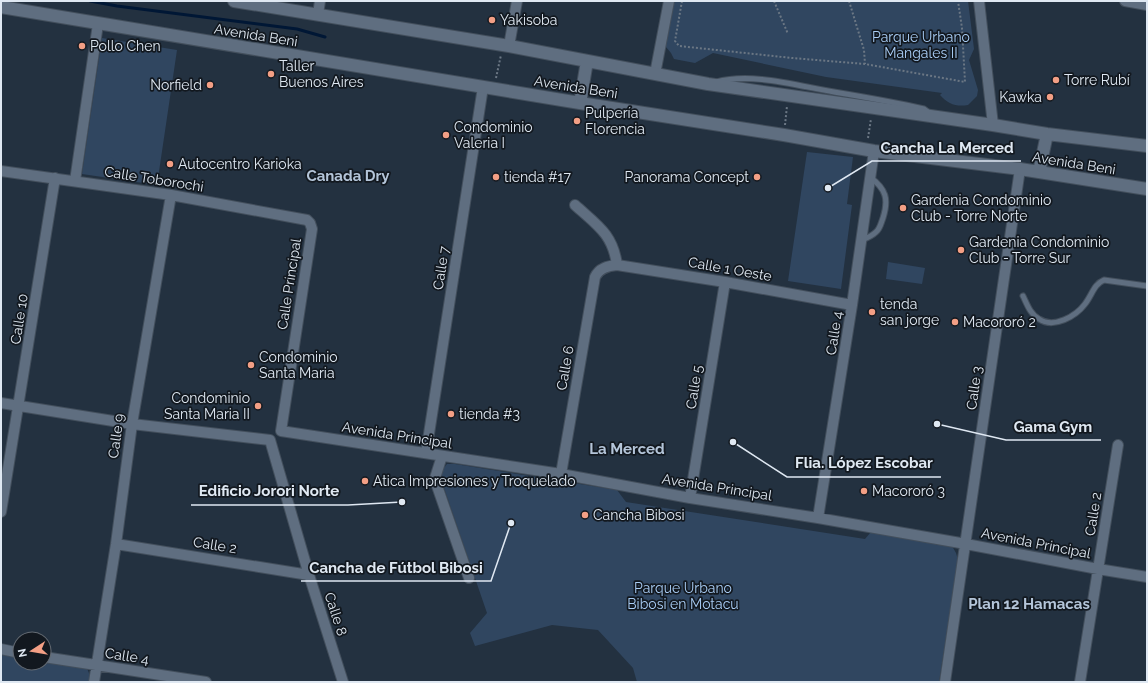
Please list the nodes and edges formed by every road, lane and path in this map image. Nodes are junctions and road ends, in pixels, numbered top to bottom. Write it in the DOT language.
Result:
graph roads {
  1 [pos="234,1"];
  2 [pos="320,1"];
  3 [pos="517,1"];
  4 [pos="669,1"];
  5 [pos="682,1"];
  6 [pos="774,1"];
  7 [pos="849,1"];
  8 [pos="958,1"];
  9 [pos="979,1"];
  10 [pos="1125,1"];
  11 [pos="1147,5"];
  12 [pos="1,7"];
  13 [pos="318,14"];
  14 [pos="98,24"];
  15 [pos="788,34"];
  16 [pos="507,45"];
  17 [pos="587,61"];
  18 [pos="865,64"];
  19 [pos="655,74"];
  20 [pos="488,88"];
  21 [pos="580,103"];
  22 [pos="788,103"];
  23 [pos="872,115"];
  24 [pos="785,125"];
  25 [pos="993,125"];
  26 [pos="1048,134"];
  27 [pos="870,146"];
  28 [pos="1147,146"];
  29 [pos="1020,169"];
  30 [pos="1,171"];
  31 [pos="1040,172"];
  32 [pos="870,177"];
  33 [pos="56,178"];
  34 [pos="75,181"];
  35 [pos="1147,189"];
  36 [pos="171,195"];
  37 [pos="575,205"];
  38 [pos="301,218"];
  39 [pos="861,241"];
  40 [pos="617,265"];
  41 [pos="603,268"];
  42 [pos="725,282"];
  43 [pos="1147,286"];
  44 [pos="1023,296"];
  45 [pos="852,305"];
  46 [pos="1,403"];
  47 [pos="19,406"];
  48 [pos="132,424"];
  49 [pos="281,431"];
  50 [pos="270,440"];
  51 [pos="1118,445"];
  52 [pos="426,453"];
  53 [pos="442,456"];
  54 [pos="561,474"];
  55 [pos="690,498"];
  56 [pos="1,512"];
  57 [pos="818,518"];
  58 [pos="116,544"];
  59 [pos="966,544"];
  60 [pos="1098,569"];
  61 [pos="309,575"];
  62 [pos="1147,577"];
  63 [pos="469,578"];
  64 [pos="1,649"];
  65 [pos="12,651"];
  66 [pos="52,658"];
  67 [pos="96,666"];
  68 [pos="94,682"];
  69 [pos="206,682"];
  70 [pos="343,682"];
  71 [pos="945,682"];
  72 [pos="1080,682"];
  1 -- 13 [label="street, Avenida Beni"];
  2 -- 13 [label="street"];
  3 -- 16 [label="street"];
  4 -- 19 [label="street"];
  5 -- 18 [label="path"];
  6 -- 15 [label="path"];
  7 -- 18 [label="path"];
  8 -- 18 [label="path"];
  9 -- 25 [label="street"];
  10 -- 11 [label="street"];
  12 -- 14 [label="street, Avenida Beni"];
  13 -- 16 [label="street, Avenida Beni"];
  14 -- 20 [label="street, Avenida Beni"];
  14 -- 34 [label="street"];
  16 -- 17 [label="street, Avenida Beni"];
  16 -- 20 [label="path"];
  17 -- 19 [label="street, Avenida Beni"];
  17 -- 21 [label="street"];
  19 -- 25 [label="street, Avenida Beni"];
  20 -- 21 [label="street, Avenida Beni"];
  20 -- 52 [label="street, Calle 7"];
  21 -- 27 [label="street, Avenida Beni"];
  22 -- 24 [label="path"];
  23 -- 27 [label="path"];
  25 -- 26 [label="street, Avenida Beni"];
  26 -- 28 [label="street, Avenida Beni"];
  26 -- 31 [label="street"];
  27 -- 29 [label="street, Avenida Beni"];
  27 -- 32 [label="street, Calle 4"];
  29 -- 31 [label="street, Avenida Beni"];
  29 -- 59 [label="street, Calle 3"];
  30 -- 33 [label="street, Calle Toborochi"];
  31 -- 35 [label="street, Avenida Beni"];
  32 -- 39 [label="street, Calle 4"];
  32 -- 39 [label="lane"];
  33 -- 34 [label="street, Calle Toborochi"];
  33 -- 47 [label="street, Calle 10"];
  34 -- 36 [label="street, Calle Toborochi"];
  36 -- 38 [label="street, Calle Toborochi"];
  36 -- 48 [label="street, Calle 9"];
  37 -- 40 [label="street"];
  38 -- 49 [label="street, Calle Principal"];
  39 -- 45 [label="street, Calle 4"];
  40 -- 41 [label="street, Calle 1 Oeste"];
  40 -- 42 [label="street, Calle 1 Oeste"];
  41 -- 54 [label="street, Calle 6"];
  42 -- 45 [label="street, Calle 1 Oeste"];
  42 -- 55 [label="street, Calle 5"];
  43 -- 44 [label="lane"];
  45 -- 57 [label="street, Calle 4"];
  46 -- 47 [label="street"];
  47 -- 48 [label="street"];
  47 -- 56 [label="street, Calle 10"];
  48 -- 50 [label="street"];
  48 -- 58 [label="street, Calle 9"];
  49 -- 50 [label="street"];
  49 -- 52 [label="street, Avenida Principal"];
  50 -- 61 [label="street, Calle 8"];
  51 -- 60 [label="street, Calle 2"];
  52 -- 53 [label="street, Avenida Principal"];
  53 -- 54 [label="street, Avenida Principal"];
  53 -- 63 [label="street"];
  54 -- 55 [label="street, Avenida Principal"];
  55 -- 57 [label="street, Avenida Principal"];
  57 -- 59 [label="street, Avenida Principal"];
  58 -- 61 [label="street, Calle 2"];
  58 -- 67 [label="street, Calle 9"];
  59 -- 60 [label="street, Avenida Principal"];
  59 -- 71 [label="street, Calle 3"];
  60 -- 62 [label="street, Avenida Principal"];
  60 -- 72 [label="street, Calle 2"];
  61 -- 70 [label="street, Calle 8"];
  64 -- 65 [label="street"];
  66 -- 67 [label="street, Calle 4"];
  67 -- 68 [label="street, Calle 9"];
  67 -- 69 [label="street, Calle 4"];
}
